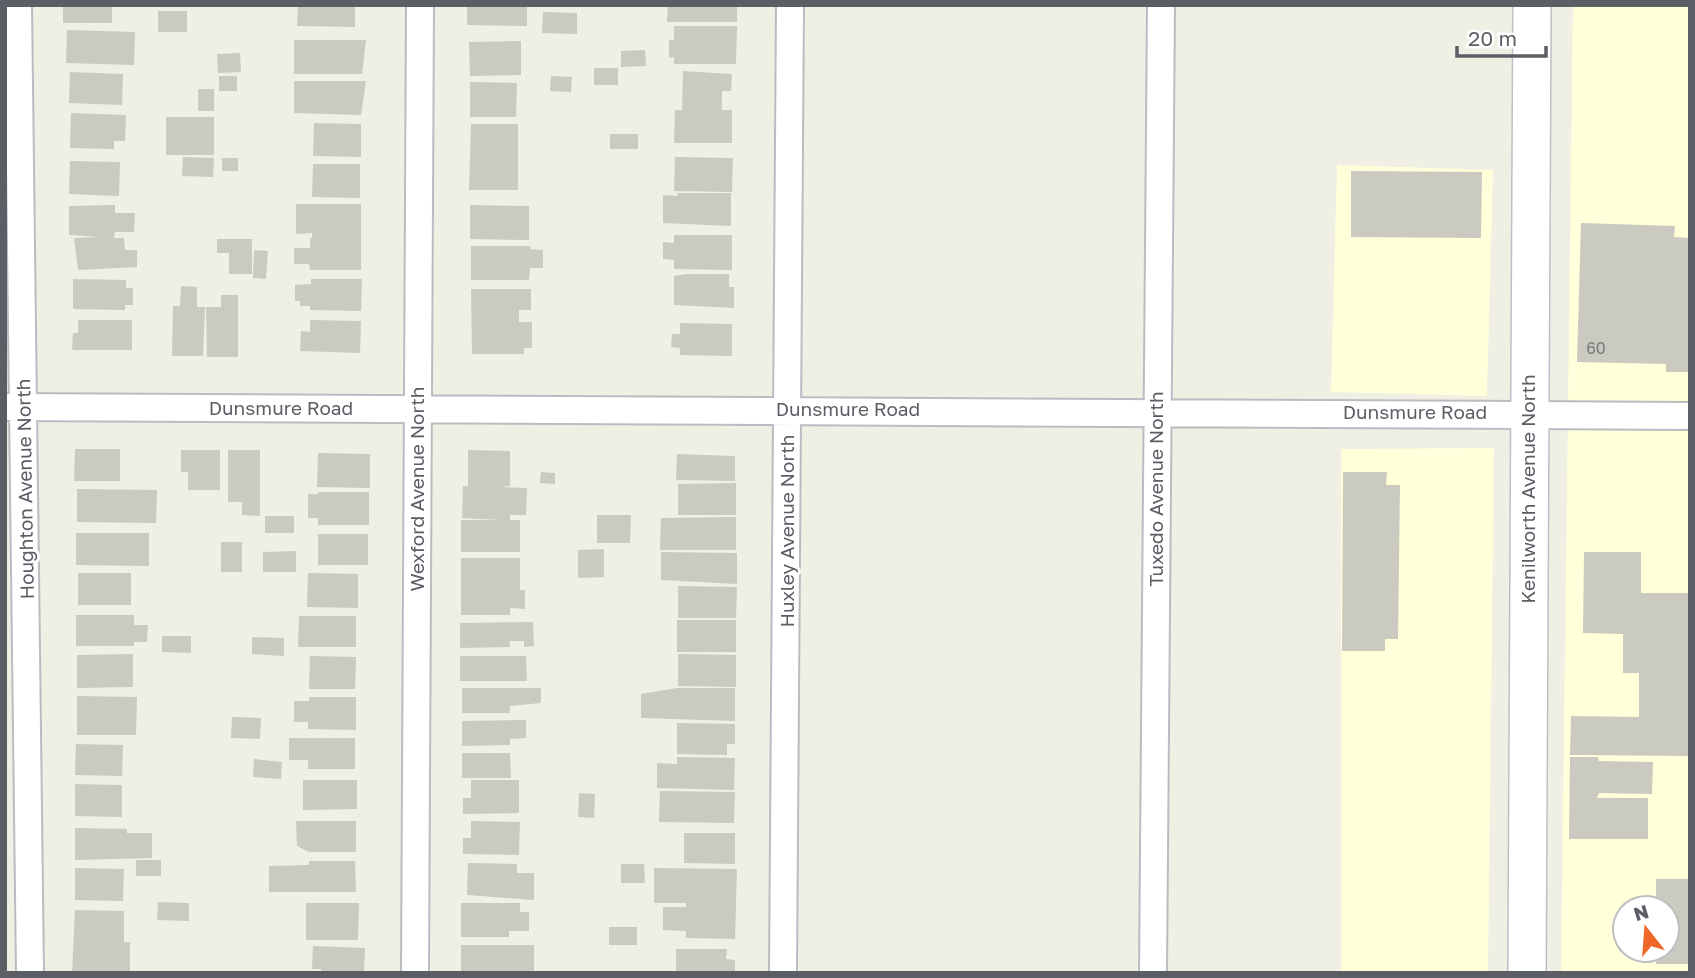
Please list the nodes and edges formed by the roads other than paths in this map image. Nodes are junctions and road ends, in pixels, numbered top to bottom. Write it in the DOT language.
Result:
graph roads {
  1 [pos="18,5"];
  2 [pos="420,5"];
  3 [pos="790,5"];
  4 [pos="1161,5"];
  5 [pos="1532,5"];
  6 [pos="15,407"];
  7 [pos="417,409"];
  8 [pos="787,409"];
  9 [pos="1157,411"];
  10 [pos="1528,414"];
  11 [pos="1690,416"];
  12 [pos="30,973"];
  13 [pos="415,973"];
  14 [pos="783,973"];
  15 [pos="1153,973"];
  16 [pos="1527,973"];
  1 -- 6 [label="street, Houghton Avenue North"];
  2 -- 7 [label="street, Wexford Avenue North"];
  3 -- 8 [label="street, Huxley Avenue North"];
  4 -- 9 [label="street, Tuxedo Avenue North"];
  5 -- 10 [label="main road, Kenilworth Avenue North"];
  6 -- 7 [label="street, Dunsmure Road"];
  6 -- 12 [label="street, Houghton Avenue North"];
  7 -- 8 [label="street, Dunsmure Road"];
  7 -- 13 [label="street, Wexford Avenue North"];
  8 -- 9 [label="street, Dunsmure Road"];
  8 -- 14 [label="street, Huxley Avenue North"];
  9 -- 10 [label="street, Dunsmure Road"];
  9 -- 15 [label="street, Tuxedo Avenue North"];
  10 -- 11 [label="street, Dunsmure Road"];
  10 -- 16 [label="main road, Kenilworth Avenue North"];
}
